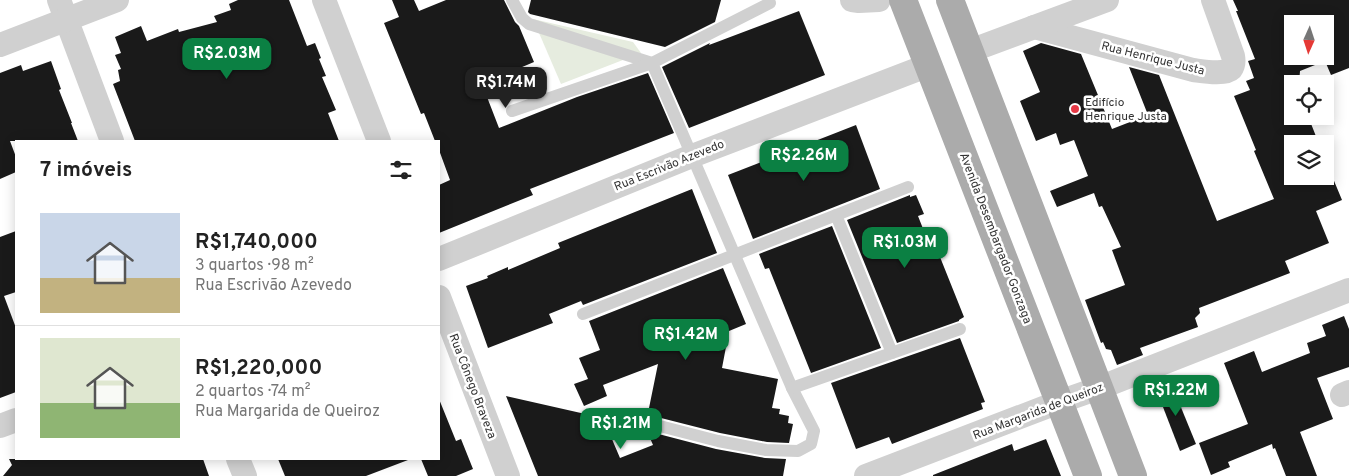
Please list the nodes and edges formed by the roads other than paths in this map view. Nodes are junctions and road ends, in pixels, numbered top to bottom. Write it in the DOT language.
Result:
graph roads {
  1 [pos="117,0"];
  2 [pos="324,0"];
  3 [pos="512,0"];
  4 [pos="852,0"];
  5 [pos="879,0"];
  6 [pos="903,0"];
  7 [pos="950,0"];
  8 [pos="1106,0"];
  9 [pos="1213,0"];
  10 [pos="770,3"];
  11 [pos="63,10"];
  12 [pos="1034,28"];
  13 [pos="0,45"];
  14 [pos="970,51"];
  15 [pos="652,63"];
  16 [pos="929,65"];
  17 [pos="512,110"];
  18 [pos="112,140"];
  19 [pos="379,140"];
  20 [pos="692,156"];
  21 [pos="908,187"];
  22 [pos="836,215"];
  23 [pos="734,254"];
  24 [pos="440,259"];
  25 [pos="1349,290"];
  26 [pos="440,300"];
  27 [pos="583,314"];
  28 [pos="960,329"];
  29 [pos="892,353"];
  30 [pos="792,388"];
  31 [pos="1099,388"];
  32 [pos="1059,402"];
  33 [pos="621,416"];
  34 [pos="15,420"];
  35 [pos="0,426"];
  36 [pos="238,460"];
  37 [pos="245,476"];
  38 [pos="508,476"];
  39 [pos="866,476"];
  40 [pos="1088,476"];
  41 [pos="1133,476"];
  1 -- 11 [label="street"];
  2 -- 19 [label="street"];
  3 -- 15 [label="lane"];
  4 -- 5 [label="street"];
  6 -- 16 [label="main road, Avenida Desembargador Gonzaga"];
  7 -- 14 [label="main road"];
  8 -- 12 [label="street"];
  9 -- 12 [label="street, Rua Henrique Justa"];
  10 -- 15 [label="lane"];
  11 -- 13 [label="street"];
  11 -- 18 [label="street"];
  12 -- 14 [label="street"];
  14 -- 31 [label="main road"];
  15 -- 17 [label="lane"];
  15 -- 20 [label="lane"];
  16 -- 20 [label="street, Rua Escrivão Azevedo"];
  16 -- 32 [label="main road, Avenida Desembargador Gonzaga"];
  20 -- 23 [label="lane"];
  20 -- 24 [label="street, Rua Escrivão Azevedo"];
  21 -- 22 [label="lane"];
  22 -- 23 [label="lane"];
  22 -- 29 [label="lane"];
  23 -- 27 [label="lane"];
  23 -- 30 [label="lane"];
  25 -- 31 [label="street, Rua Margarida de Queiroz"];
  26 -- 38 [label="street, Rua Cônego Braveza"];
  28 -- 29 [label="lane"];
  29 -- 30 [label="lane"];
  30 -- 33 [label="lane"];
  31 -- 32 [label="street, Rua Margarida de Queiroz"];
  31 -- 41 [label="main road"];
  32 -- 39 [label="street, Rua Margarida de Queiroz"];
  32 -- 40 [label="main road, Avenida Desembargador Gonzaga"];
  34 -- 35 [label="street"];
  36 -- 37 [label="street"];
}
